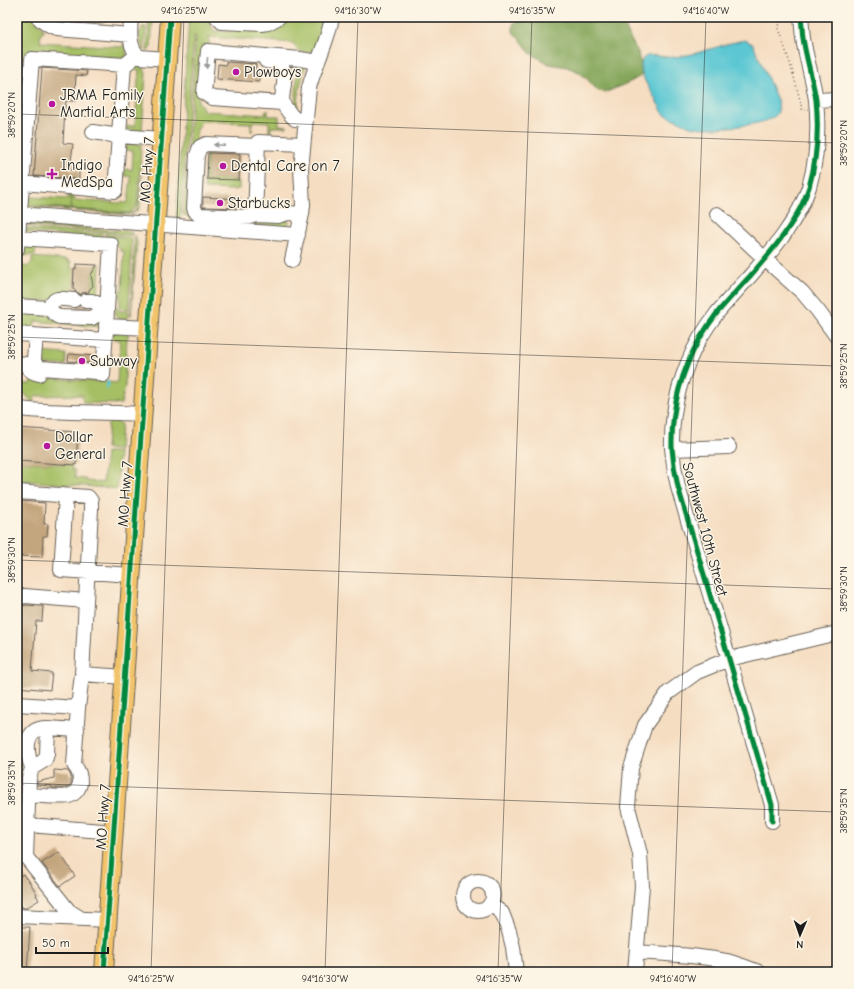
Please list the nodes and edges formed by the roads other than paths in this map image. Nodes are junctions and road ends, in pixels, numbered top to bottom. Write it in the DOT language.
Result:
graph roads {
  1 [pos="38,17"];
  2 [pos="131,17"];
  3 [pos="170,17"];
  4 [pos="217,17"];
  5 [pos="279,17"];
  6 [pos="332,17"];
  7 [pos="796,17"];
  8 [pos="801,17"];
  9 [pos="50,18"];
  10 [pos="246,18"];
  11 [pos="130,35"];
  12 [pos="803,38"];
  13 [pos="223,52"];
  14 [pos="137,55"];
  15 [pos="294,58"];
  16 [pos="167,59"];
  17 [pos="318,62"];
  18 [pos="124,65"];
  19 [pos="837,99"];
  20 [pos="811,105"];
  21 [pos="284,106"];
  22 [pos="305,120"];
  23 [pos="93,132"];
  24 [pos="119,136"];
  25 [pos="162,139"];
  26 [pos="303,144"];
  27 [pos="258,146"];
  28 [pos="22,183"];
  29 [pos="18,214"];
  30 [pos="302,214"];
  31 [pos="717,214"];
  32 [pos="255,215"];
  33 [pos="155,224"];
  34 [pos="298,235"];
  35 [pos="17,244"];
  36 [pos="765,259"];
  37 [pos="292,260"];
  38 [pos="17,306"];
  39 [pos="48,308"];
  40 [pos="107,308"];
  41 [pos="106,326"];
  42 [pos="149,328"];
  43 [pos="17,334"];
  44 [pos="36,336"];
  45 [pos="837,337"];
  46 [pos="105,340"];
  47 [pos="17,363"];
  48 [pos="103,375"];
  49 [pos="17,410"];
  50 [pos="143,414"];
  51 [pos="730,447"];
  52 [pos="672,449"];
  53 [pos="17,492"];
  54 [pos="66,496"];
  55 [pos="88,572"];
  56 [pos="132,575"];
  57 [pos="17,598"];
  58 [pos="86,601"];
  59 [pos="837,633"];
  60 [pos="729,659"];
  61 [pos="82,674"];
  62 [pos="125,677"];
  63 [pos="17,704"];
  64 [pos="78,708"];
  65 [pos="48,728"];
  66 [pos="77,730"];
  67 [pos="32,768"];
  68 [pos="28,795"];
  69 [pos="772,821"];
  70 [pos="22,825"];
  71 [pos="114,832"];
  72 [pos="490,904"];
  73 [pos="17,916"];
  74 [pos="82,919"];
  75 [pos="108,920"];
  76 [pos="637,952"];
  77 [pos="104,972"];
  78 [pos="516,972"];
  79 [pos="636,972"];
  80 [pos="759,972"];
  1 -- 11 [label="street"];
  2 -- 11 [label="street"];
  3 -- 16 [label="main road, MO Hwy 7"];
  4 -- 10 [label="street"];
  5 -- 10 [label="street"];
  6 -- 17 [label="street"];
  7 -- 12 [label="street, Southwest 10th Street"];
  8 -- 12 [label="street, Southwest 10th Street"];
  9 -- 11 [label="street"];
  11 -- 14 [label="street"];
  12 -- 20 [label="street, Southwest 10th Street"];
  13 -- 15 [label="street"];
  13 -- 21 [label="street"];
  13 -- 21 [label="street, one-way"];
  14 -- 16 [label="street"];
  14 -- 18 [label="street"];
  15 -- 17 [label="street"];
  15 -- 21 [label="street"];
  16 -- 25 [label="main road, MO Hwy 7"];
  17 -- 22 [label="street"];
  18 -- 24 [label="street"];
  18 -- 28 [label="street"];
  19 -- 20 [label="street"];
  20 -- 36 [label="street, Southwest 10th Street"];
  21 -- 22 [label="street"];
  22 -- 26 [label="street"];
  23 -- 24 [label="street"];
  24 -- 25 [label="street"];
  24 -- 28 [label="street"];
  25 -- 33 [label="main road, MO Hwy 7"];
  26 -- 27 [label="street"];
  26 -- 30 [label="street"];
  27 -- 32 [label="street"];
  27 -- 32 [label="street, one-way"];
  28 -- 29 [label="street"];
  29 -- 33 [label="street"];
  29 -- 35 [label="street"];
  30 -- 32 [label="street"];
  30 -- 34 [label="street"];
  31 -- 36 [label="street"];
  33 -- 34 [label="street"];
  33 -- 42 [label="main road, MO Hwy 7"];
  34 -- 37 [label="street"];
  35 -- 40 [label="street"];
  36 -- 45 [label="street"];
  36 -- 52 [label="street, Southwest 10th Street"];
  38 -- 39 [label="street"];
  39 -- 40 [label="street"];
  39 -- 40 [label="street"];
  40 -- 41 [label="street"];
  41 -- 42 [label="street"];
  41 -- 46 [label="street"];
  42 -- 50 [label="main road, MO Hwy 7"];
  43 -- 44 [label="street"];
  44 -- 46 [label="street"];
  44 -- 48 [label="street"];
  46 -- 48 [label="street"];
  47 -- 48 [label="street"];
  49 -- 50 [label="street"];
  50 -- 56 [label="main road, MO Hwy 7"];
  51 -- 52 [label="street"];
  52 -- 60 [label="street, Southwest 10th Street"];
  53 -- 54 [label="street"];
  54 -- 55 [label="street"];
  54 -- 55 [label="street"];
  55 -- 56 [label="street"];
  55 -- 58 [label="street"];
  56 -- 62 [label="main road, MO Hwy 7"];
  57 -- 58 [label="street"];
  58 -- 61 [label="street"];
  59 -- 60 [label="street"];
  60 -- 69 [label="street, Southwest 10th Street"];
  60 -- 76 [label="street"];
  61 -- 62 [label="street"];
  61 -- 64 [label="street"];
  62 -- 71 [label="main road, MO Hwy 7"];
  63 -- 64 [label="street"];
  64 -- 66 [label="street"];
  65 -- 66 [label="street"];
  65 -- 67 [label="street"];
  65 -- 67 [label="street"];
  66 -- 68 [label="street"];
  67 -- 68 [label="street"];
  68 -- 70 [label="street"];
  70 -- 71 [label="street"];
  70 -- 74 [label="street"];
  71 -- 75 [label="main road, MO Hwy 7"];
  72 -- 78 [label="street"];
  73 -- 74 [label="street"];
  74 -- 75 [label="street"];
  75 -- 77 [label="main road, MO Hwy 7"];
  76 -- 79 [label="street"];
  76 -- 80 [label="street"];
}
